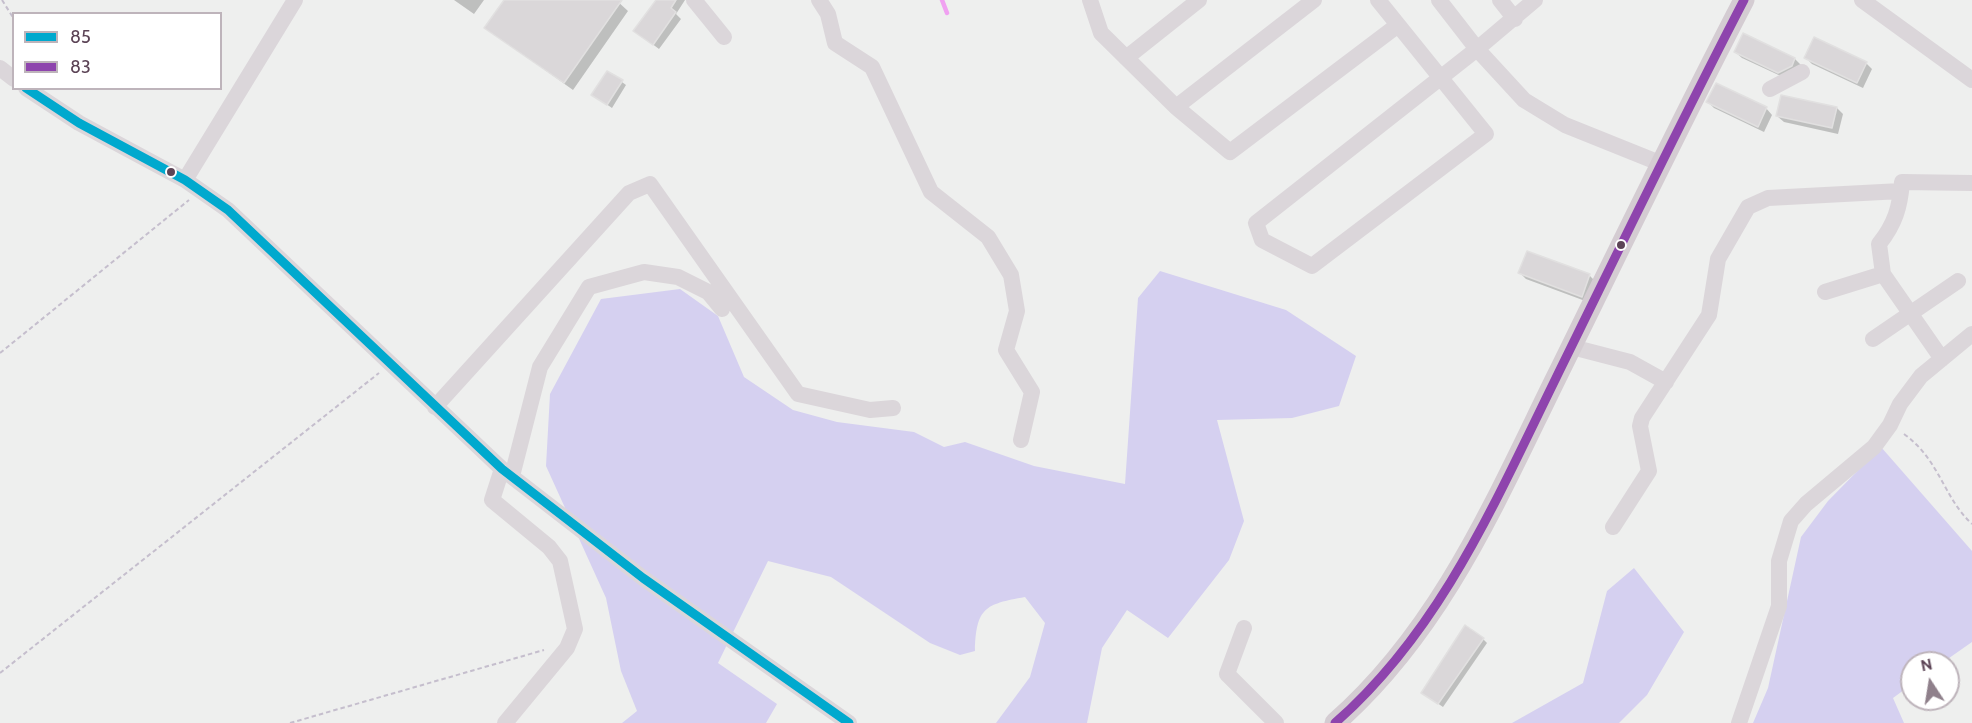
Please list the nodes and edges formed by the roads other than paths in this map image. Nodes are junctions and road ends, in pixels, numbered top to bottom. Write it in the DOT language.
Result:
graph roads {
  1 [pos="295,0"];
  2 [pos="694,0"];
  3 [pos="819,0"];
  4 [pos="1090,0"];
  5 [pos="1199,0"];
  6 [pos="1314,0"];
  7 [pos="1378,0"];
  8 [pos="1439,0"];
  9 [pos="1500,0"];
  10 [pos="1535,0"];
  11 [pos="1744,0"];
  12 [pos="1862,0"];
  13 [pos="1515,19"];
  14 [pos="1398,25"];
  15 [pos="724,37"];
  16 [pos="1477,49"];
  17 [pos="1126,57"];
  18 [pos="0,68"];
  19 [pos="1802,72"];
  20 [pos="12,77"];
  21 [pos="1441,77"];
  22 [pos="1972,80"];
  23 [pos="1770,89"];
  24 [pos="30,90"];
  25 [pos="1176,107"];
  26 [pos="1662,164"];
  27 [pos="185,180"];
  28 [pos="1972,183"];
  29 [pos="1901,191"];
  30 [pos="1883,274"];
  31 [pos="1958,281"];
  32 [pos="1825,292"];
  33 [pos="722,309"];
  34 [pos="1909,313"];
  35 [pos="1972,334"];
  36 [pos="1873,339"];
  37 [pos="1572,347"];
  38 [pos="1942,359"];
  39 [pos="1666,382"];
  40 [pos="435,407"];
  41 [pos="893,408"];
  42 [pos="1021,440"];
  43 [pos="507,473"];
  44 [pos="1613,527"];
  45 [pos="1244,628"];
  46 [pos="505,723"];
  47 [pos="849,723"];
  48 [pos="1276,723"];
  49 [pos="1335,723"];
  50 [pos="1739,723"];
  1 -- 27 [label="street"];
  2 -- 15 [label="street"];
  3 -- 42 [label="street"];
  4 -- 17 [label="street"];
  5 -- 17 [label="street"];
  6 -- 25 [label="street"];
  7 -- 14 [label="street"];
  8 -- 16 [label="street"];
  9 -- 13 [label="street"];
  10 -- 13 [label="street"];
  11 -- 26 [label="main road"];
  12 -- 22 [label="street"];
  13 -- 16 [label="street"];
  14 -- 21 [label="street"];
  14 -- 25 [label="street"];
  16 -- 21 [label="street"];
  16 -- 26 [label="street"];
  17 -- 25 [label="street"];
  18 -- 20 [label="street"];
  19 -- 23 [label="street"];
  21 -- 21 [label="street"];
  24 -- 27 [label="street"];
  26 -- 37 [label="main road"];
  27 -- 40 [label="street"];
  28 -- 29 [label="street"];
  29 -- 30 [label="street"];
  29 -- 39 [label="street"];
  30 -- 32 [label="street"];
  30 -- 34 [label="street"];
  31 -- 34 [label="street"];
  33 -- 43 [label="street"];
  34 -- 36 [label="street"];
  34 -- 38 [label="street"];
  35 -- 38 [label="street"];
  37 -- 39 [label="street"];
  37 -- 49 [label="main road"];
  38 -- 50 [label="street"];
  39 -- 44 [label="street"];
  40 -- 41 [label="street"];
  40 -- 43 [label="street"];
  43 -- 46 [label="street"];
  43 -- 47 [label="street"];
  45 -- 48 [label="street"];
}
